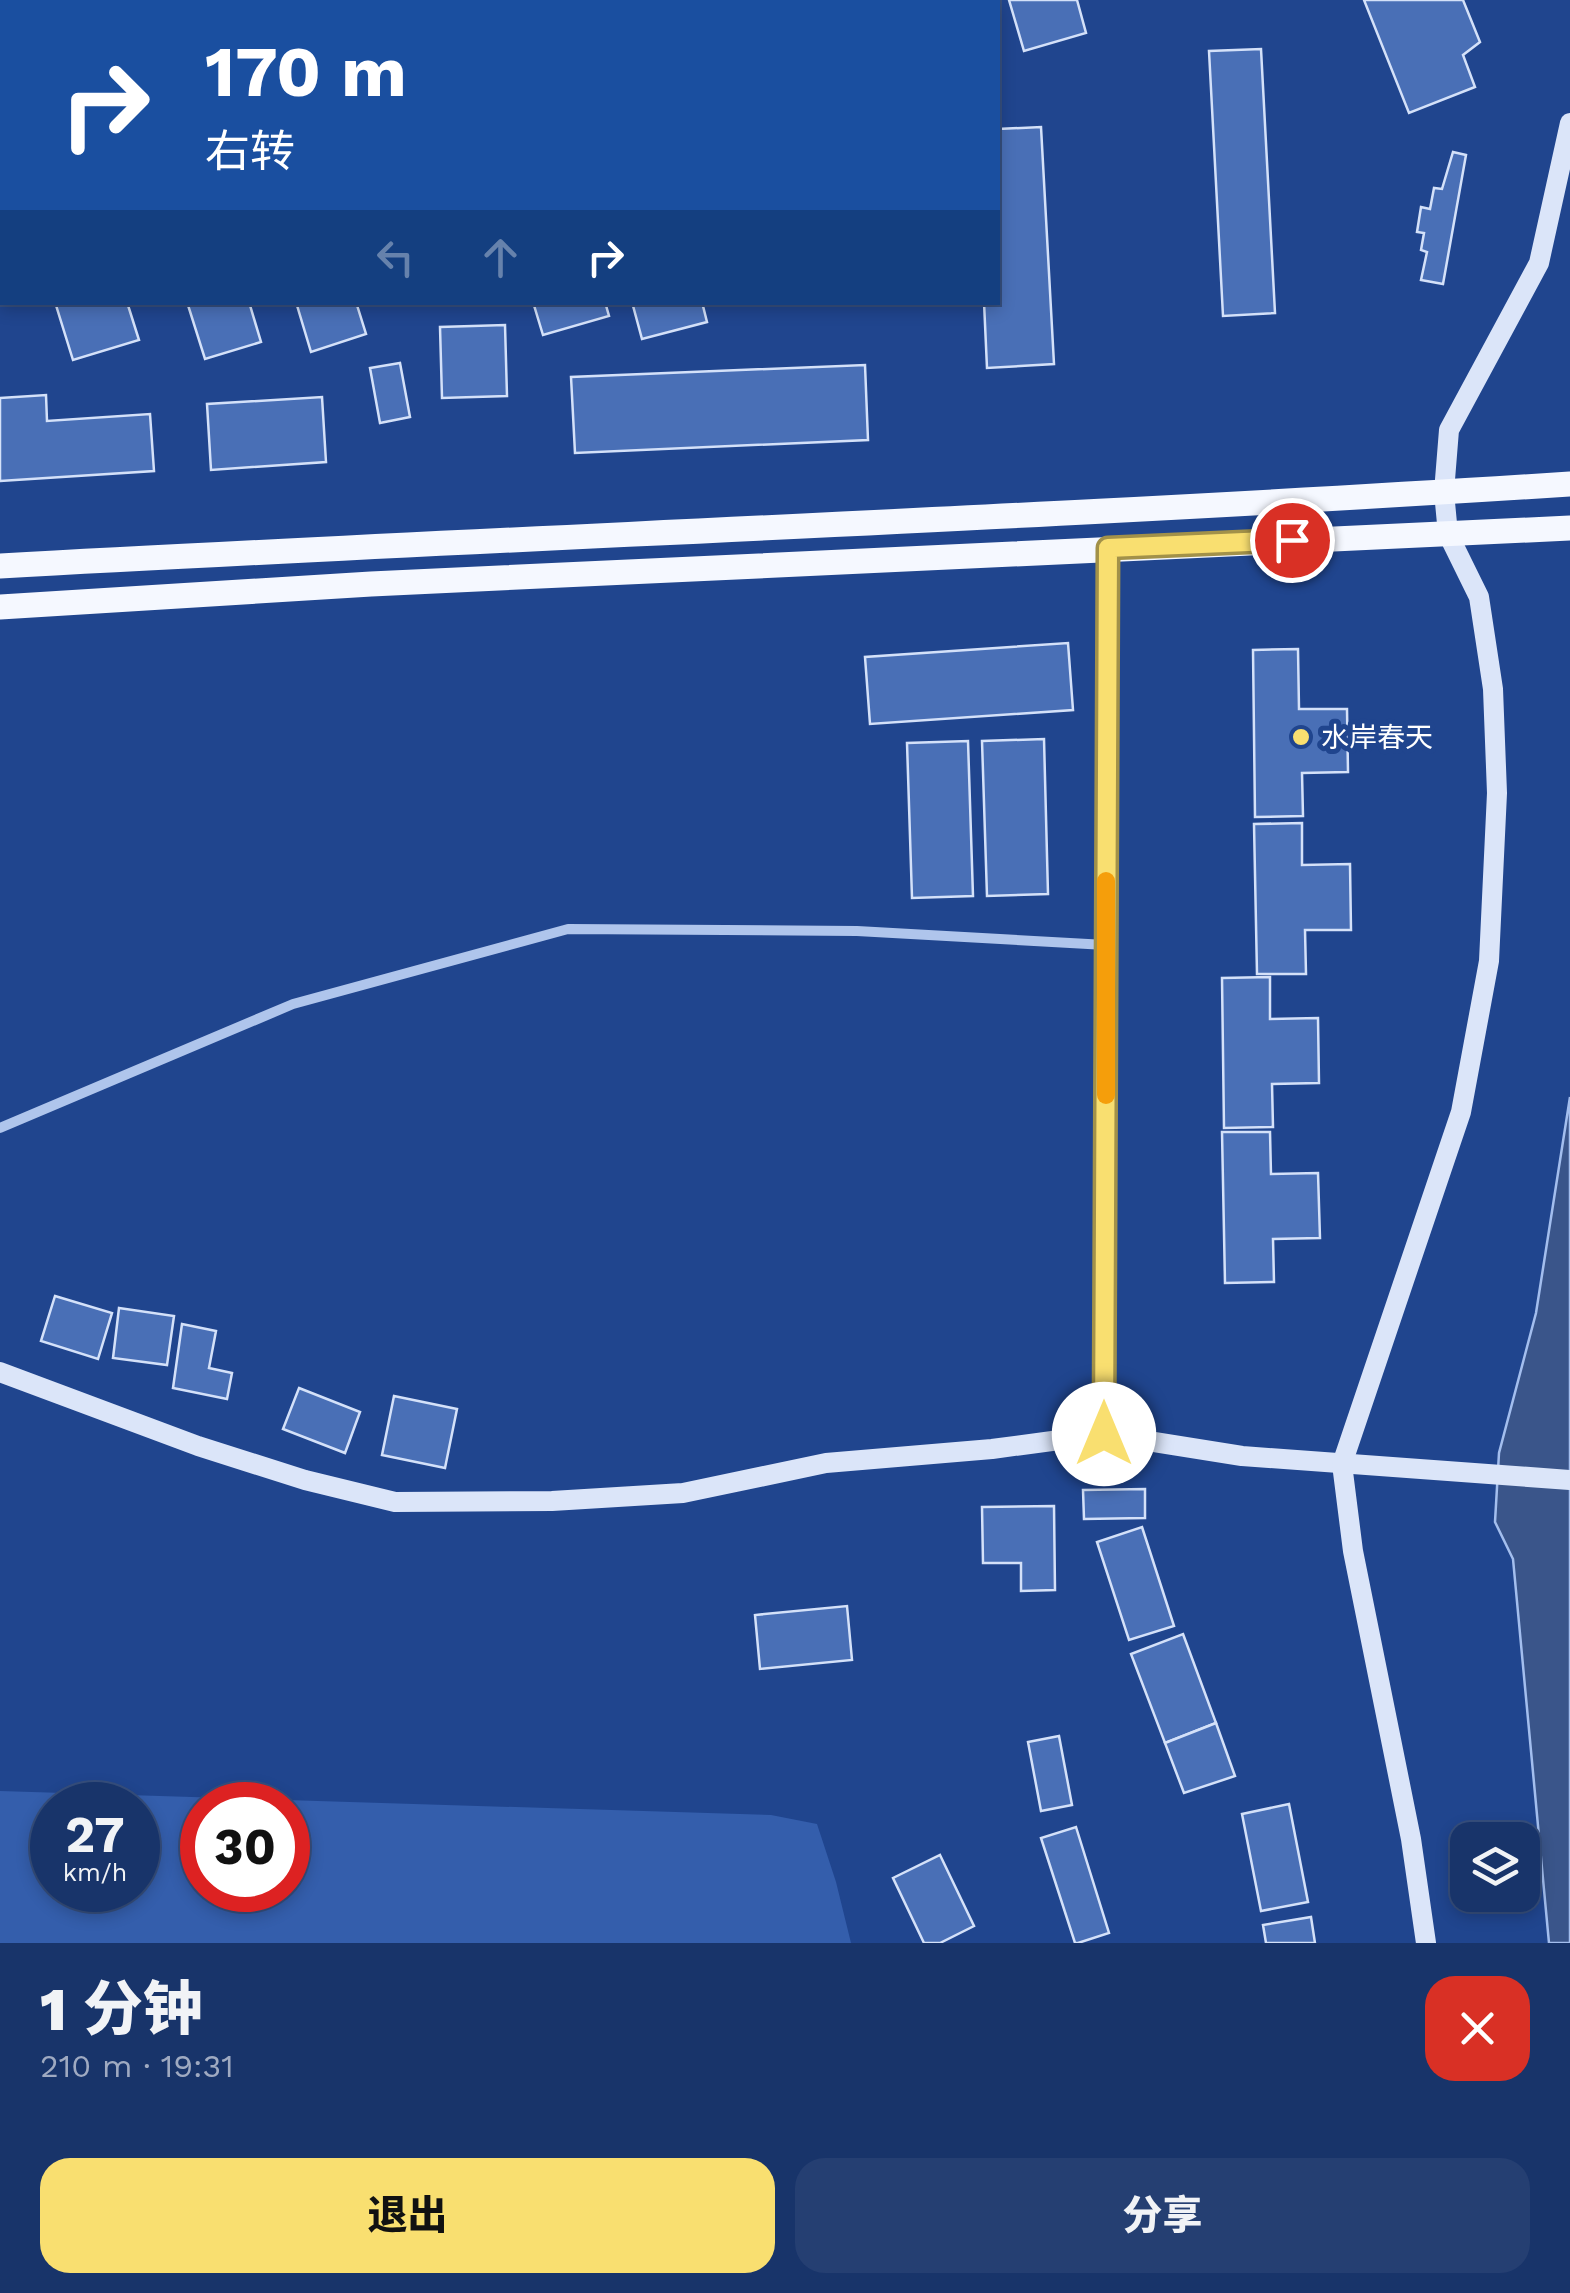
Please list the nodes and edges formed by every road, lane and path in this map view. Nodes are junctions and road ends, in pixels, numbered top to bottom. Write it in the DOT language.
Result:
graph roads {
  1 [pos="1570,124"];
  2 [pos="1570,484"];
  3 [pos="1444,492"];
  4 [pos="1570,528"];
  5 [pos="1448,534"];
  6 [pos="1108,548"];
  7 [pos="0,566"];
  8 [pos="0,607"];
  9 [pos="1106,945"];
  10 [pos="0,1128"];
  11 [pos="0,1372"];
  12 [pos="1104,1434"];
  13 [pos="1342,1464"];
  14 [pos="1570,1480"];
  15 [pos="1426,1943"];
  1 -- 3 [label="main road"];
  2 -- 3 [label="main road"];
  3 -- 5 [label="main road"];
  3 -- 7 [label="main road"];
  4 -- 5 [label="main road"];
  5 -- 6 [label="main road"];
  5 -- 13 [label="main road"];
  6 -- 8 [label="main road"];
  6 -- 9 [label="street"];
  9 -- 10 [label="street"];
  9 -- 12 [label="street"];
  11 -- 12 [label="main road"];
  12 -- 13 [label="main road"];
  13 -- 14 [label="main road"];
  13 -- 15 [label="main road"];
}
